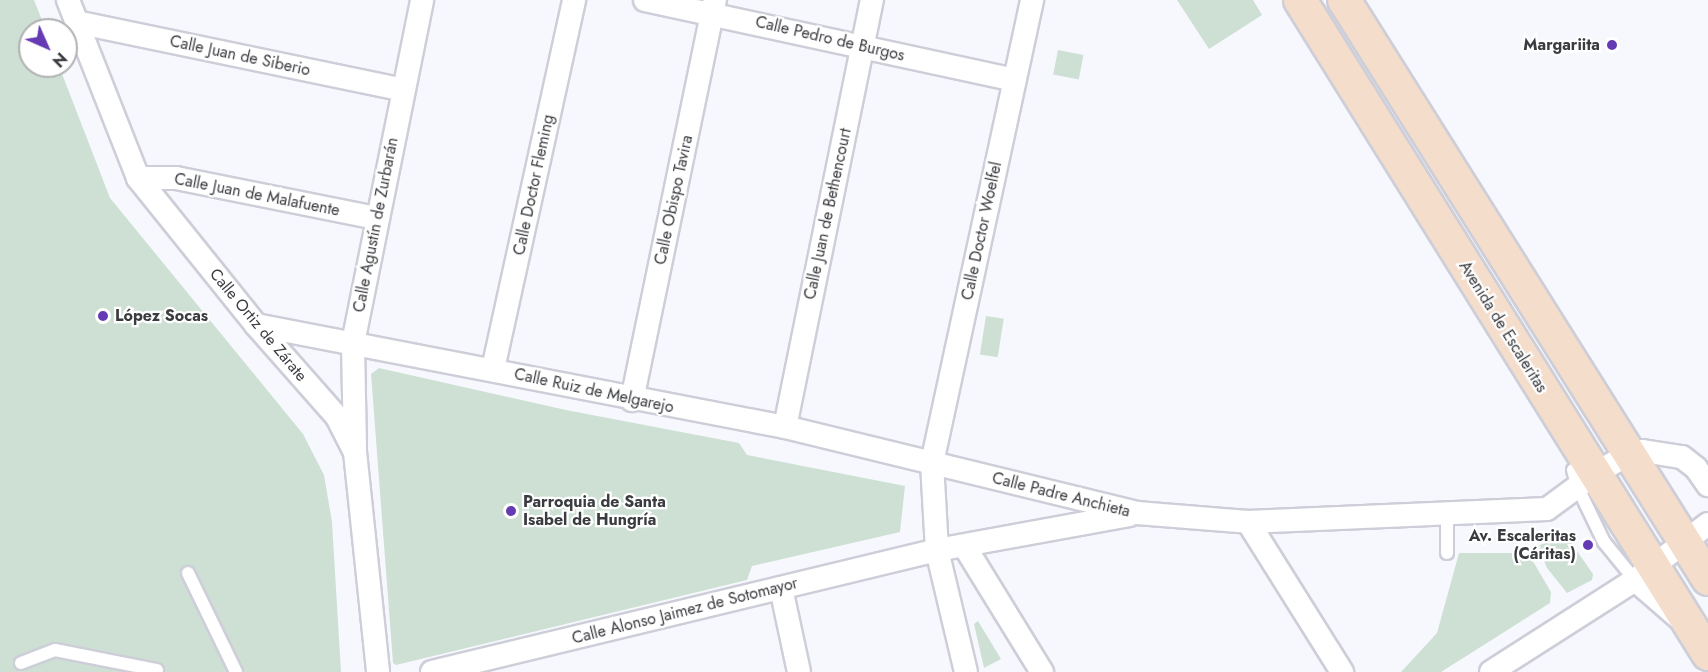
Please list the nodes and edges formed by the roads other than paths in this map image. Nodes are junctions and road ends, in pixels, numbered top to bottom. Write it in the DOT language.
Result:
graph roads {
  1 [pos="68,0"];
  2 [pos="422,0"];
  3 [pos="574,0"];
  4 [pos="645,0"];
  5 [pos="872,0"];
  6 [pos="1032,0"];
  7 [pos="1300,0"];
  8 [pos="1344,0"];
  9 [pos="714,6"];
  10 [pos="75,18"];
  11 [pos="78,22"];
  12 [pos="78,27"];
  13 [pos="862,48"];
  14 [pos="1014,80"];
  15 [pos="404,90"];
  16 [pos="138,178"];
  17 [pos="376,218"];
  18 [pos="255,325"];
  19 [pos="353,343"];
  20 [pos="493,369"];
  21 [pos="632,400"];
  22 [pos="784,427"];
  23 [pos="355,452"];
  24 [pos="1629,454"];
  25 [pos="932,463"];
  26 [pos="1582,477"];
  27 [pos="1708,486"];
  28 [pos="1137,513"];
  29 [pos="1447,513"];
  30 [pos="1248,522"];
  31 [pos="1697,534"];
  32 [pos="965,547"];
  33 [pos="938,550"];
  34 [pos="1447,553"];
  35 [pos="188,573"];
  36 [pos="1644,574"];
  37 [pos="1708,579"];
  38 [pos="781,588"];
  39 [pos="1700,641"];
  40 [pos="21,663"];
  41 [pos="157,671"];
  42 [pos="236,672"];
  43 [pos="378,672"];
  44 [pos="432,672"];
  45 [pos="799,672"];
  46 [pos="966,672"];
  47 [pos="1042,672"];
  48 [pos="1342,672"];
  49 [pos="1491,672"];
  1 -- 10 [label="street, Calle Ortiz de Zárate"];
  2 -- 15 [label="street, Calle Agustín de Zurbarán"];
  3 -- 20 [label="street, Calle Doctor Fleming"];
  4 -- 9 [label="street, Calle Pedro de Burgos"];
  5 -- 13 [label="street, Calle Juan de Bethencourt"];
  6 -- 14 [label="street, Calle Doctor Woelfel"];
  7 -- 26 [label="street, Avenida de Escaleritas"];
  8 -- 24 [label="street"];
  9 -- 13 [label="street, Calle Pedro de Burgos"];
  9 -- 21 [label="street, Calle Obispo Tavira"];
  11 -- 15 [label="street, Calle Juan de Siberio"];
  12 -- 16 [label="street, Calle Ortiz de Zárate"];
  13 -- 14 [label="street, Calle Pedro de Burgos"];
  13 -- 22 [label="street, Calle Juan de Bethencourt"];
  14 -- 25 [label="street, Calle Doctor Woelfel"];
  15 -- 17 [label="street, Calle Agustín de Zurbarán"];
  16 -- 17 [label="street, Calle Juan de Malafuente"];
  16 -- 18 [label="street, Calle Ortiz de Zárate"];
  17 -- 19 [label="street, Calle Agustín de Zurbarán"];
  18 -- 19 [label="street, Calle Ruiz de Melgarejo"];
  18 -- 23 [label="street, Calle Ortiz de Zárate"];
  19 -- 20 [label="street, Calle Ruiz de Melgarejo"];
  19 -- 23 [label="street, Calle Agustín de Zurbarán"];
  20 -- 21 [label="street, Calle Ruiz de Melgarejo"];
  21 -- 22 [label="street, Calle Ruiz de Melgarejo"];
  22 -- 25 [label="street, Calle Ruiz de Melgarejo"];
  23 -- 43 [label="street, Calle Ortiz de Zárate"];
  24 -- 26 [label="street"];
  24 -- 27 [label="street"];
  24 -- 31 [label="street"];
  25 -- 28 [label="street, Calle Padre Anchieta"];
  25 -- 33 [label="street, Calle Doctor Woelfel"];
  26 -- 29 [label="street"];
  26 -- 36 [label="street, Avenida de Escaleritas"];
  28 -- 30 [label="street"];
  28 -- 32 [label="street, Calle Padre Anchieta"];
  29 -- 30 [label="street"];
  29 -- 34 [label="lane"];
  30 -- 48 [label="street"];
  31 -- 36 [label="street"];
  31 -- 37 [label="street"];
  32 -- 33 [label="street, Calle Padre Anchieta"];
  32 -- 47 [label="street"];
  33 -- 38 [label="street, Calle Alonso Jaimez de Sotomayor"];
  33 -- 46 [label="street, Calle Doctor Woelfel"];
  35 -- 42 [label="lane"];
  36 -- 39 [label="street, Avenida de Escaleritas"];
  36 -- 49 [label="street"];
  38 -- 44 [label="street, Calle Alonso Jaimez de Sotomayor"];
  38 -- 45 [label="street"];
  40 -- 41 [label="lane"];
}
